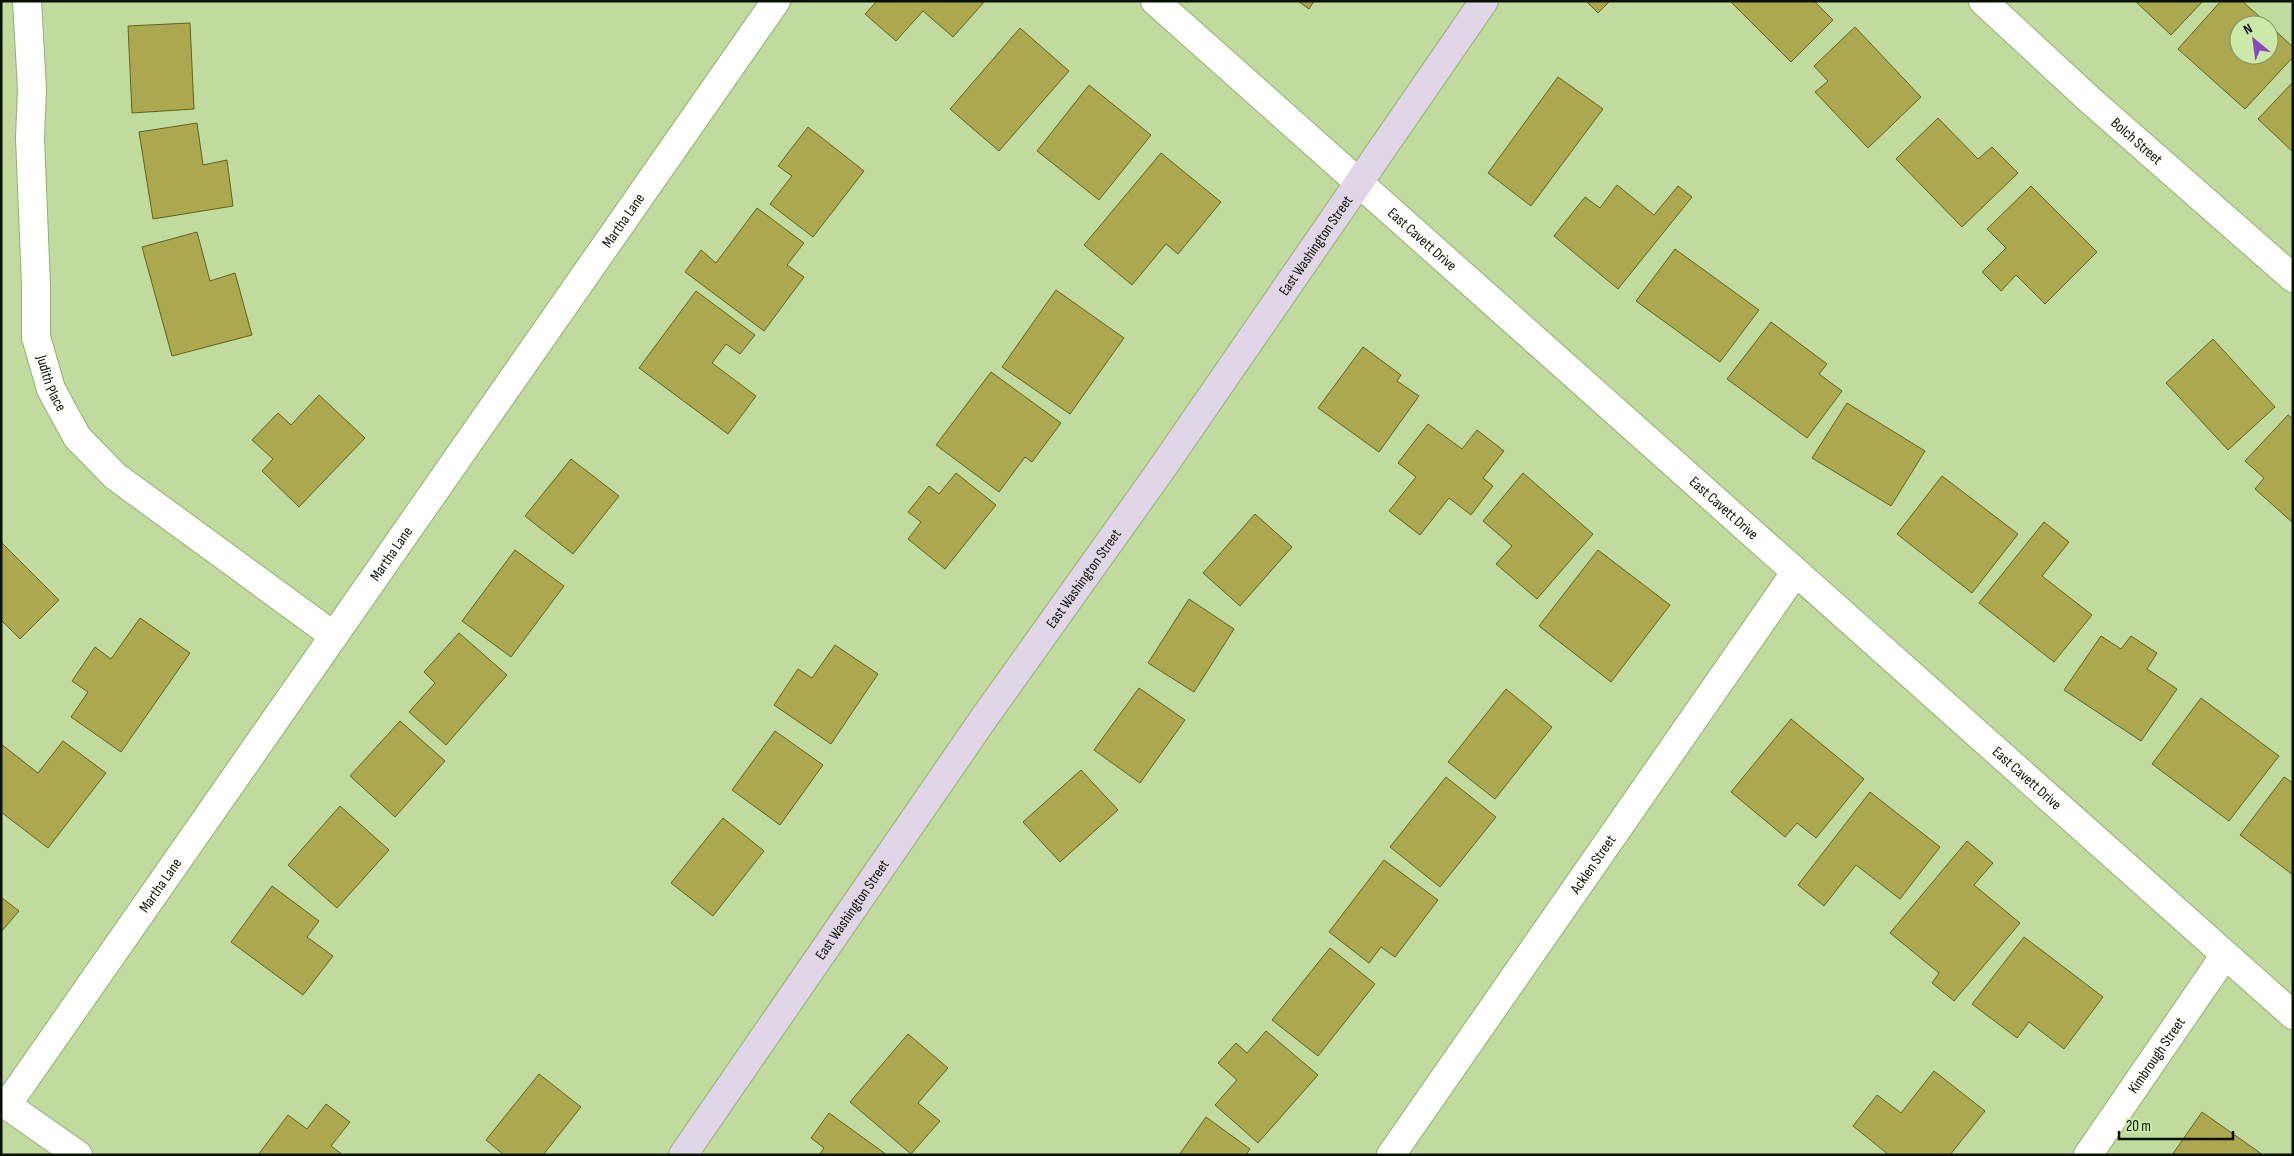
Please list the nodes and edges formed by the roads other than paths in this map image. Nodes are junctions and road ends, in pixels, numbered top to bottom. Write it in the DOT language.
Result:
graph roads {
  1 [pos="27,1"];
  2 [pos="776,1"];
  3 [pos="1155,1"];
  4 [pos="1484,1"];
  5 [pos="1983,1"];
  6 [pos="1358,182"];
  7 [pos="2293,278"];
  8 [pos="1795,573"];
  9 [pos="334,636"];
  10 [pos="2225,955"];
  11 [pos="2293,1015"];
  12 [pos="4,1103"];
  13 [pos="78,1155"];
  14 [pos="683,1155"];
  15 [pos="1391,1155"];
  16 [pos="2088,1155"];
  1 -- 9 [label="street, Judith Place"];
  2 -- 9 [label="street, Martha Lane"];
  3 -- 6 [label="street, East Cavett Drive"];
  4 -- 6 [label="street, East Washington Street"];
  5 -- 7 [label="street, Bolch Street"];
  6 -- 8 [label="street, East Cavett Drive"];
  6 -- 14 [label="street, East Washington Street"];
  8 -- 10 [label="street, East Cavett Drive"];
  8 -- 15 [label="street, Acklen Street"];
  9 -- 12 [label="street, Martha Lane"];
  10 -- 11 [label="street, East Cavett Drive"];
  10 -- 16 [label="street, Kimbrough Street"];
  12 -- 13 [label="street"];
}
